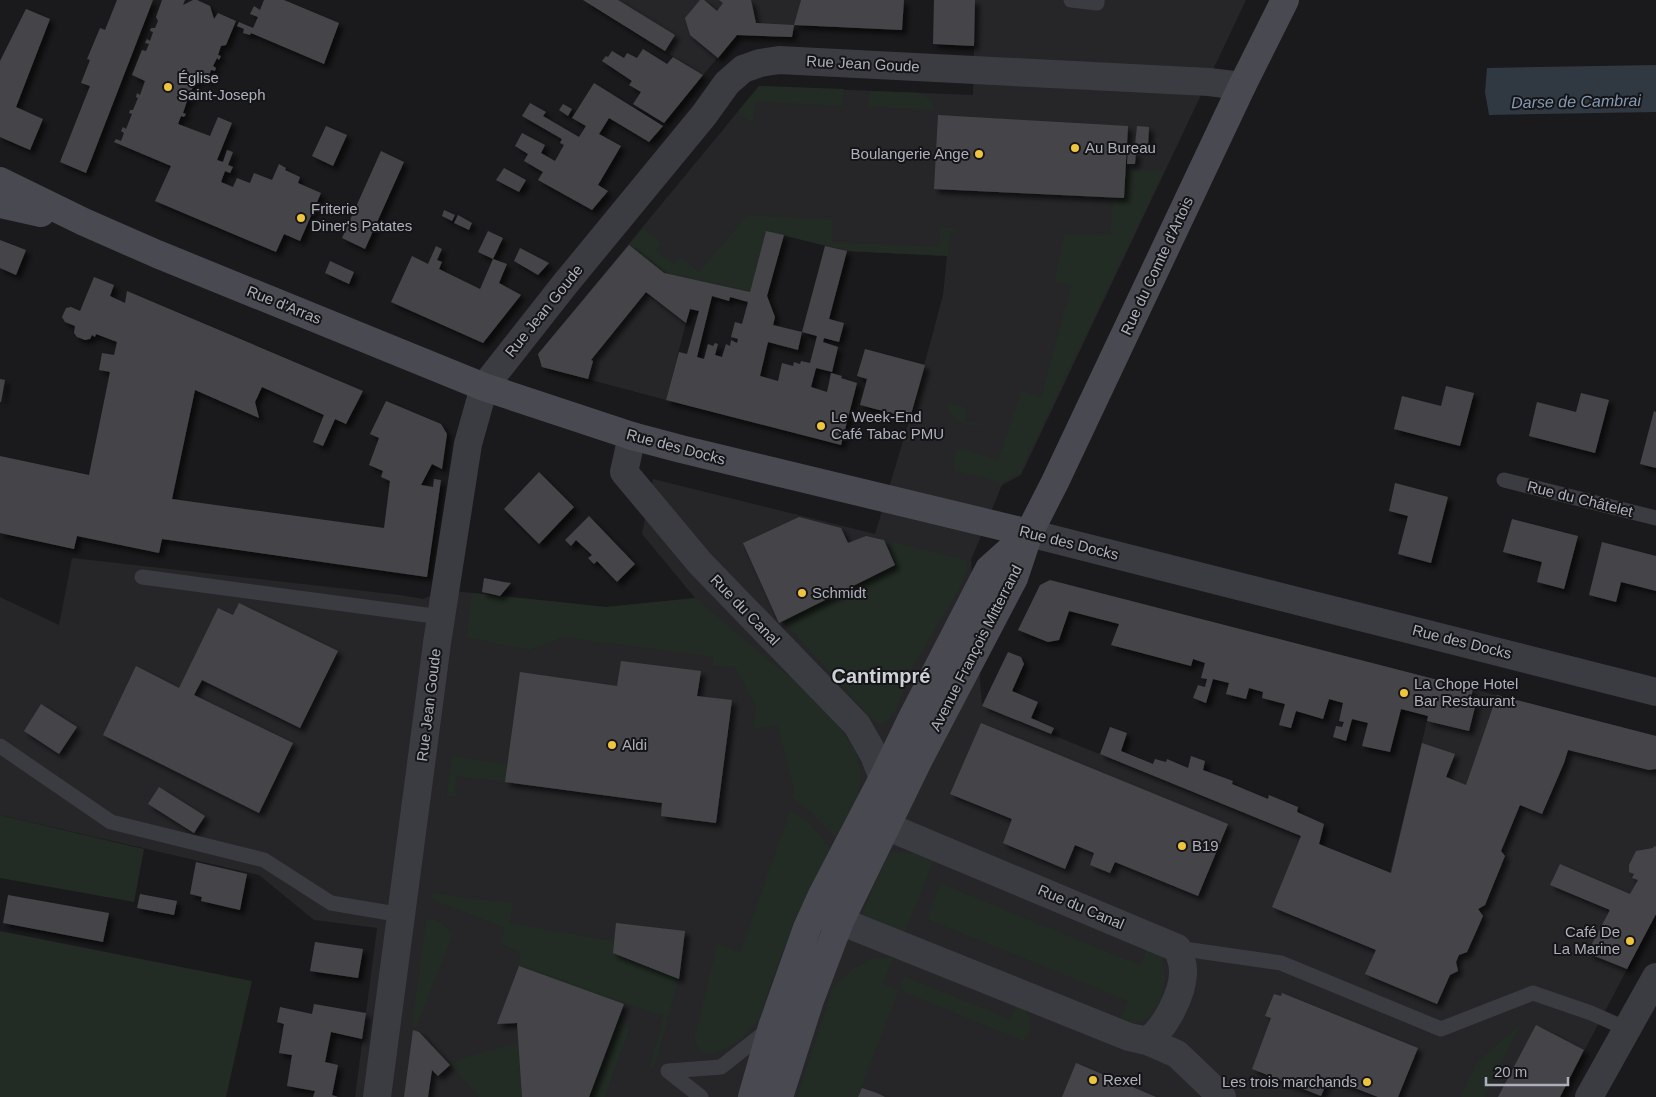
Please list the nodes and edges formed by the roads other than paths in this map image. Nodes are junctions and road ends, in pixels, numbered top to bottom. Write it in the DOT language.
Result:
graph roads {
  1 [pos="1071,0"];
  2 [pos="1097,0"];
  3 [pos="1285,0"];
  4 [pos="1242,86"];
  5 [pos="0,181"];
  6 [pos="0,204"];
  7 [pos="84,222"];
  8 [pos="484,387"];
  9 [pos="632,436"];
  10 [pos="1504,480"];
  11 [pos="1656,518"];
  12 [pos="1029,533"];
  13 [pos="142,577"];
  14 [pos="441,617"];
  15 [pos="1656,692"];
  16 [pos="0,746"];
  17 [pos="884,778"];
  18 [pos="886,826"];
  19 [pos="402,915"];
  20 [pos="840,921"];
  21 [pos="1177,948"];
  22 [pos="1656,976"];
  23 [pos="772,1027"];
  24 [pos="1627,1029"];
  25 [pos="1147,1042"];
  26 [pos="377,1097"];
  27 [pos="701,1097"];
  28 [pos="752,1097"];
  29 [pos="779,1097"];
  30 [pos="1222,1097"];
  31 [pos="1589,1097"];
  1 -- 2 [label="lane"];
  3 -- 4 [label="main road, Rue du Comte d'Artois"];
  4 -- 8 [label="street, Rue Jean Goude"];
  4 -- 12 [label="main road, Rue du Comte d'Artois"];
  5 -- 7 [label="main road, Rue d'Arras"];
  6 -- 7 [label="main road, Rue d'Arras"];
  7 -- 8 [label="main road, Rue d'Arras"];
  8 -- 9 [label="main road, Rue des Docks"];
  8 -- 14 [label="street, Rue Jean Goude"];
  9 -- 12 [label="main road, Rue des Docks"];
  9 -- 17 [label="street, Rue du Canal"];
  10 -- 11 [label="lane, Rue du Châtelet"];
  12 -- 15 [label="street, Rue des Docks"];
  12 -- 17 [label="main road, Avenue François Mitterrand"];
  12 -- 18 [label="main road, Avenue François Mitterrand"];
  13 -- 14 [label="lane"];
  14 -- 19 [label="street, Rue Jean Goude"];
  16 -- 19 [label="lane"];
  17 -- 23 [label="main road, Avenue François Mitterrand"];
  18 -- 20 [label="main road, Avenue François Mitterrand"];
  18 -- 21 [label="street, Rue du Canal"];
  19 -- 26 [label="street, Rue Jean Goude"];
  20 -- 25 [label="street"];
  20 -- 29 [label="main road, Avenue François Mitterrand"];
  21 -- 24 [label="lane"];
  21 -- 25 [label="street"];
  22 -- 24 [label="street"];
  23 -- 27 [label="lane"];
  23 -- 28 [label="main road, Avenue François Mitterrand"];
  24 -- 31 [label="street"];
  25 -- 30 [label="street"];
}
